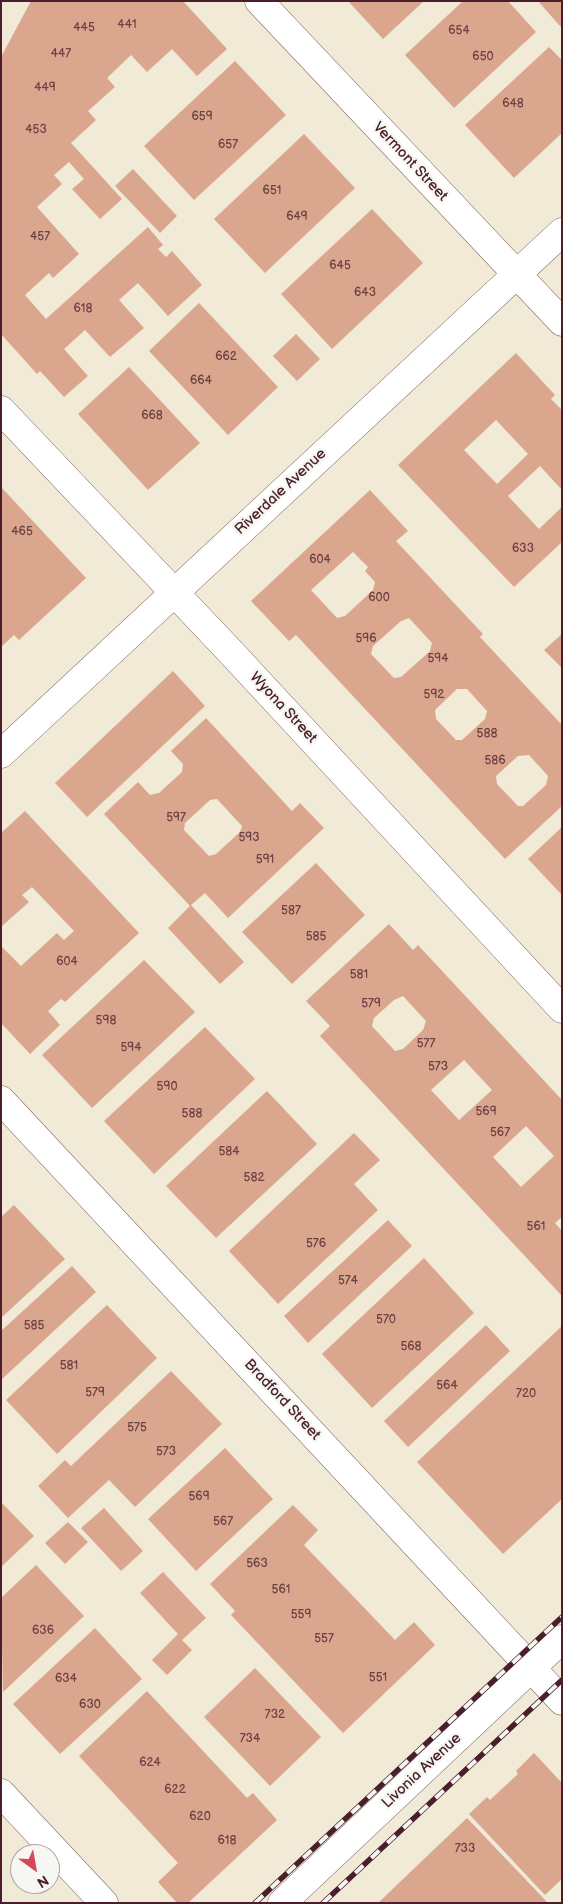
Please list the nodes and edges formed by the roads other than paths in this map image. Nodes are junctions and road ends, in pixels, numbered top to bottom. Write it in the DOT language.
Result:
graph roads {
  1 [pos="259,1"];
  2 [pos="562,232"];
  3 [pos="516,274"];
  4 [pos="562,322"];
  5 [pos="1,410"];
  6 [pos="174,591"];
  7 [pos="1,754"];
  8 [pos="562,1009"];
  9 [pos="1,1100"];
  10 [pos="562,1639"];
  11 [pos="531,1668"];
  12 [pos="562,1701"];
  13 [pos="1,1793"];
  14 [pos="104,1903"];
  15 [pos="282,1903"];
  1 -- 3 [label="street, Vermont Street"];
  2 -- 3 [label="street, Riverdale Avenue"];
  3 -- 4 [label="street, Vermont Street"];
  3 -- 6 [label="street, Riverdale Avenue"];
  5 -- 6 [label="street, Wyona Street"];
  6 -- 7 [label="street, Riverdale Avenue"];
  6 -- 8 [label="street, Wyona Street"];
  9 -- 11 [label="street, Bradford Street"];
  10 -- 11 [label="street, Livonia Avenue"];
  11 -- 12 [label="street, Bradford Street"];
  11 -- 15 [label="street, Livonia Avenue"];
  13 -- 14 [label="street"];
}
